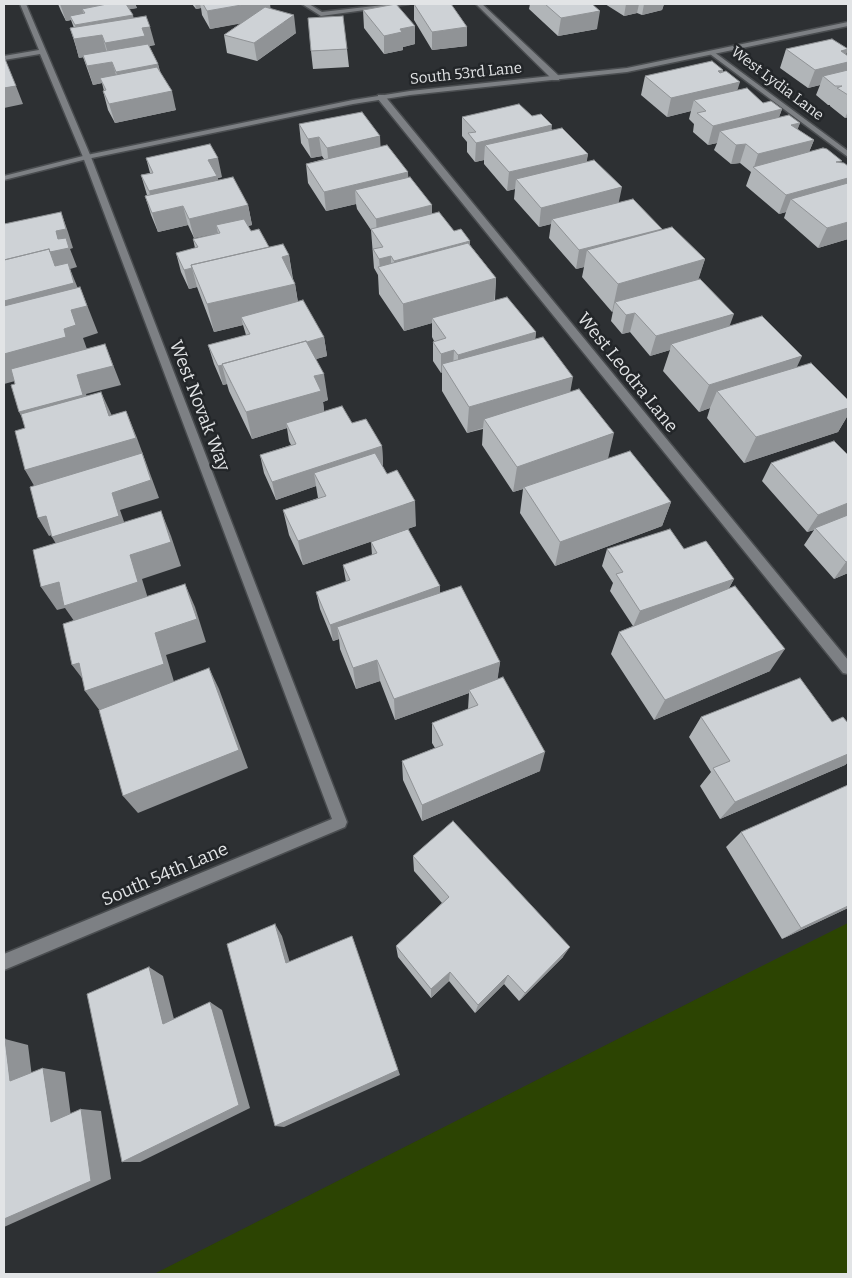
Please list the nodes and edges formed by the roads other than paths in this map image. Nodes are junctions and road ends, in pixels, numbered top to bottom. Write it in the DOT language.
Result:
graph roads {
  1 [pos="23,4"];
  2 [pos="305,4"];
  3 [pos="406,4"];
  4 [pos="479,4"];
  5 [pos="848,24"];
  6 [pos="44,51"];
  7 [pos="712,53"];
  8 [pos="4,58"];
  9 [pos="556,78"];
  10 [pos="381,97"];
  11 [pos="848,155"];
  12 [pos="87,158"];
  13 [pos="4,178"];
  14 [pos="848,669"];
  15 [pos="340,822"];
  16 [pos="4,962"];
  1 -- 6 [label="street, West Novak Way"];
  2 -- 3 [label="street"];
  4 -- 9 [label="street"];
  5 -- 7 [label="street, South 53rd Lane"];
  6 -- 8 [label="street"];
  6 -- 12 [label="street, West Novak Way"];
  7 -- 9 [label="street, South 53rd Lane"];
  7 -- 11 [label="street, West Lydia Lane"];
  9 -- 10 [label="street, South 53rd Lane"];
  10 -- 12 [label="street, South 53rd Lane"];
  10 -- 14 [label="street, West Leodra Lane"];
  12 -- 13 [label="street, South 53rd Lane"];
  12 -- 15 [label="street, West Novak Way"];
  15 -- 16 [label="street, South 54th Lane"];
}
